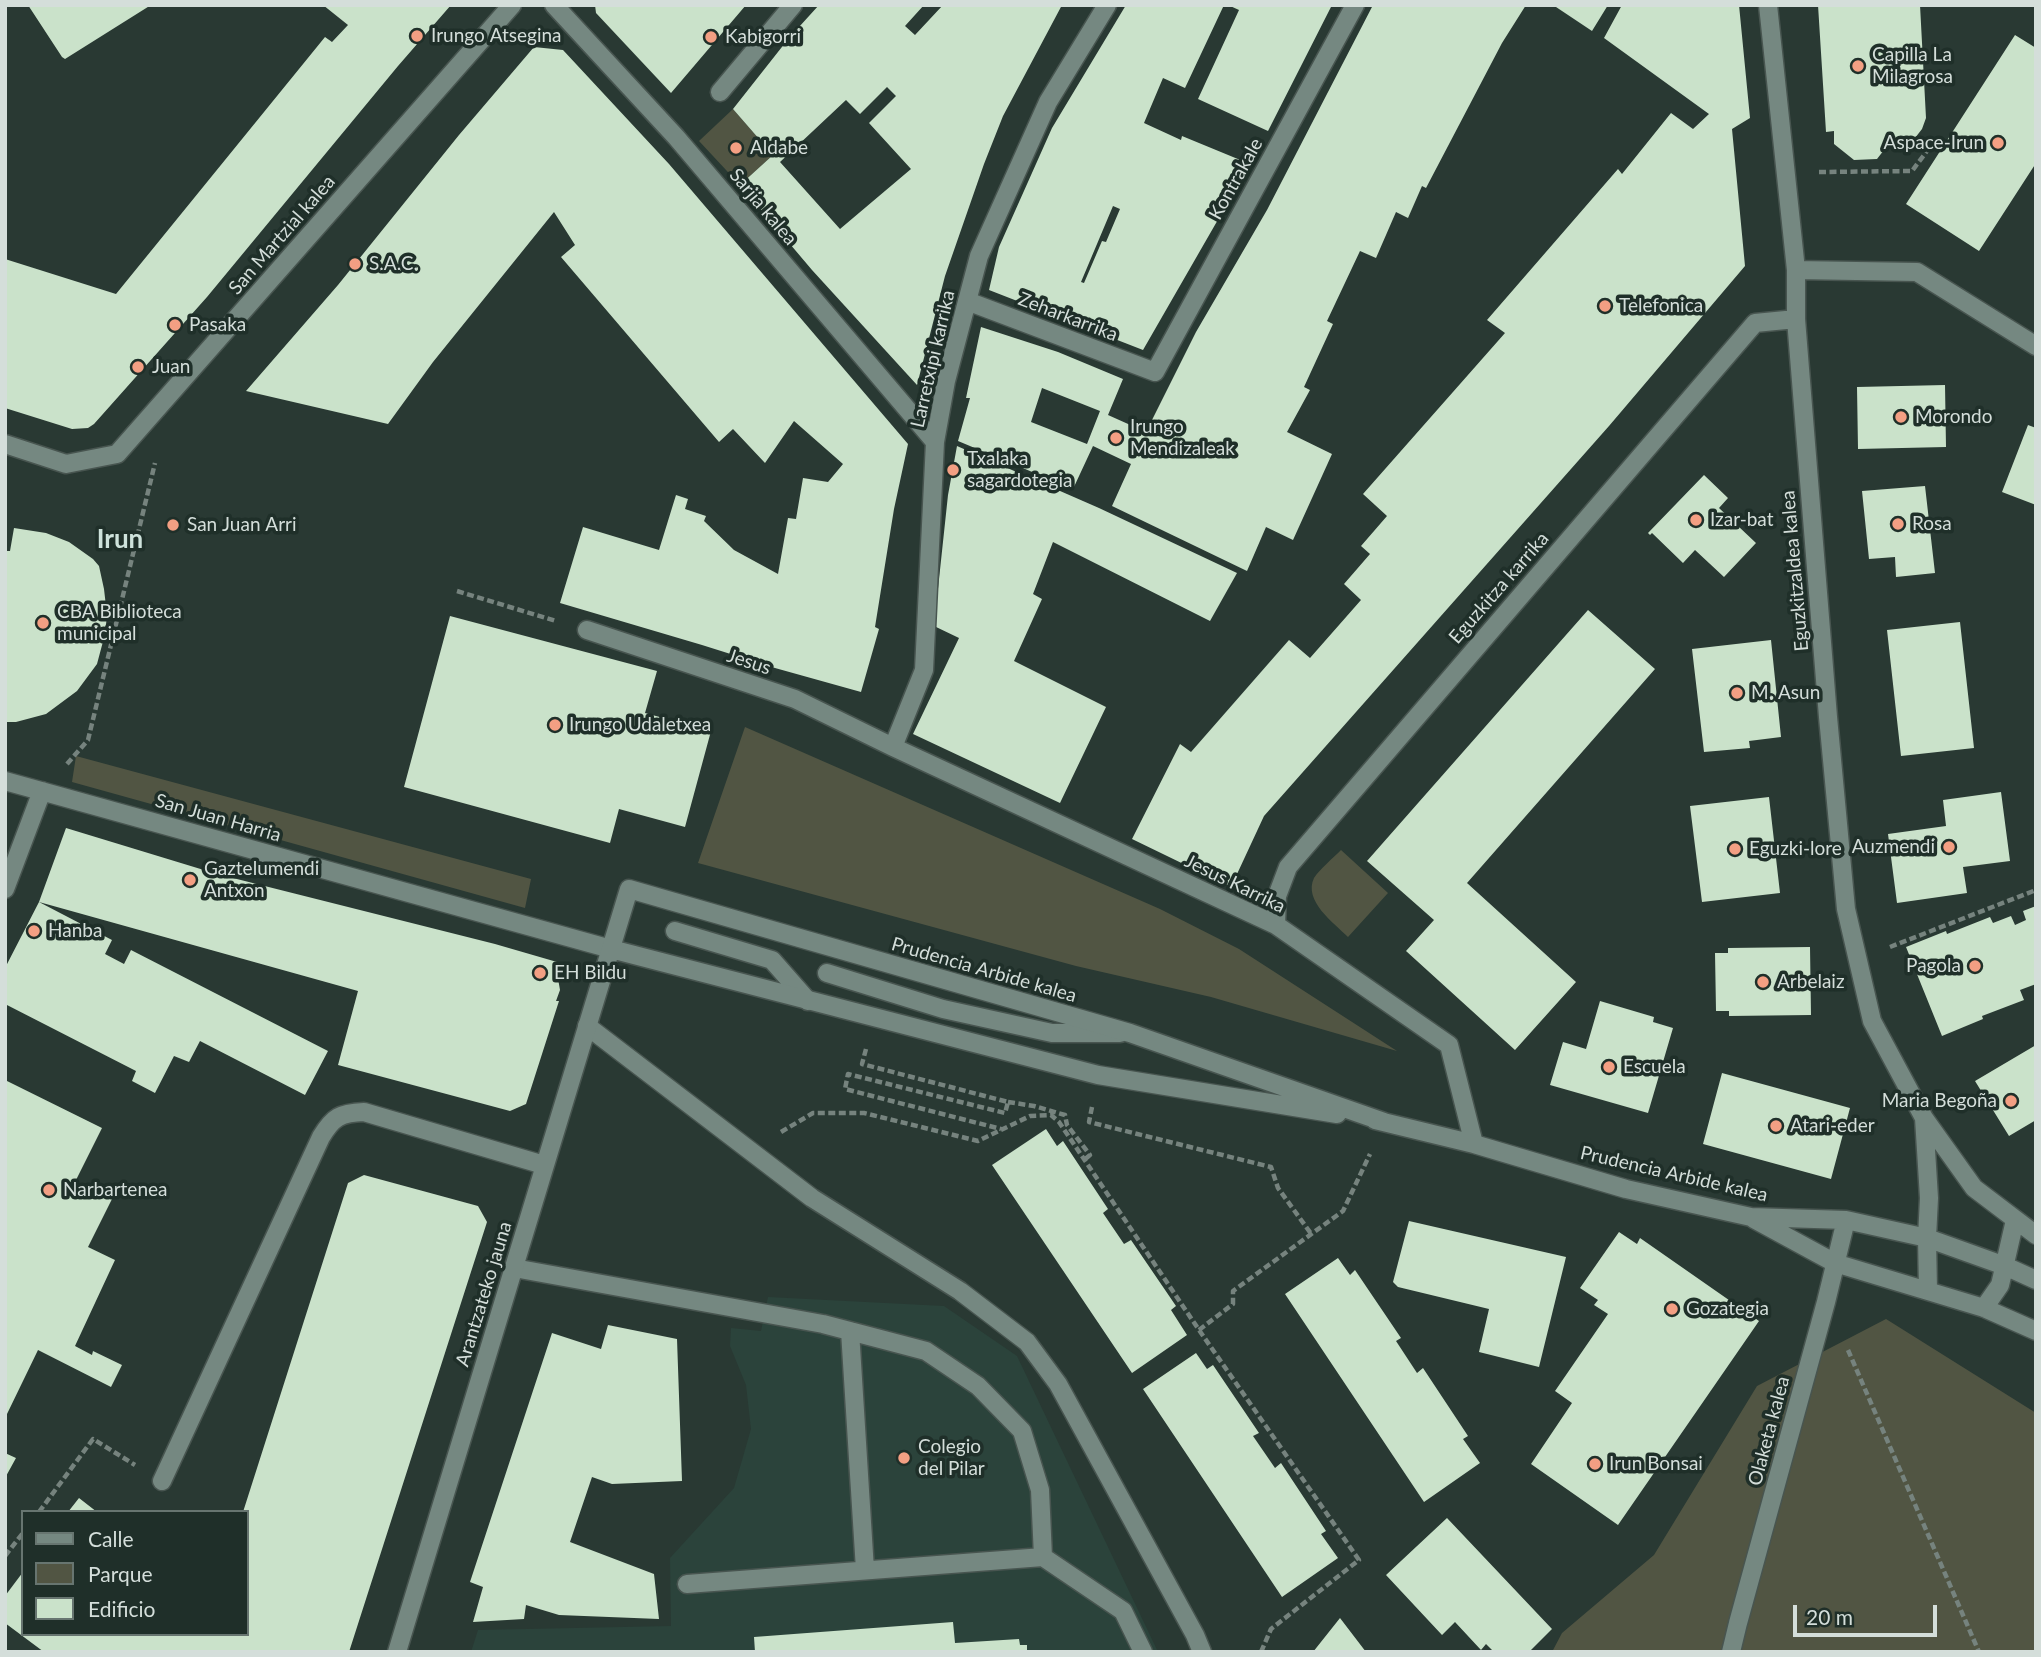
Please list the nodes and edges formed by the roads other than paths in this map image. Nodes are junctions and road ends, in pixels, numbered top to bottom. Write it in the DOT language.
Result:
graph roads {
  1 [pos="512,5"];
  2 [pos="554,5"];
  3 [pos="793,5"];
  4 [pos="1107,5"];
  5 [pos="1355,5"];
  6 [pos="1768,5"];
  7 [pos="720,92"];
  8 [pos="1796,270"];
  9 [pos="967,301"];
  10 [pos="1796,320"];
  11 [pos="2036,346"];
  12 [pos="1154,372"];
  13 [pos="935,442"];
  14 [pos="5,444"];
  15 [pos="587,630"];
  16 [pos="893,747"];
  17 [pos="5,781"];
  18 [pos="42,791"];
  19 [pos="383,886"];
  20 [pos="5,889"];
  21 [pos="1276,925"];
  22 [pos="675,931"];
  23 [pos="611,949"];
  24 [pos="827,973"];
  25 [pos="808,1001"];
  26 [pos="587,1027"];
  27 [pos="1130,1033"];
  28 [pos="1924,1118"];
  29 [pos="1384,1122"];
  30 [pos="1474,1144"];
  31 [pos="544,1165"];
  32 [pos="1751,1217"];
  33 [pos="1846,1220"];
  34 [pos="2015,1220"];
  35 [pos="2036,1235"];
  36 [pos="1927,1238"];
  37 [pos="1835,1263"];
  38 [pos="2005,1266"];
  39 [pos="514,1268"];
  40 [pos="2036,1280"];
  41 [pos="1928,1290"];
  42 [pos="1984,1308"];
  43 [pos="850,1331"];
  44 [pos="2036,1331"];
  45 [pos="162,1481"];
  46 [pos="1043,1557"];
  47 [pos="865,1570"];
  48 [pos="687,1584"];
  49 [pos="397,1652"];
  50 [pos="1143,1652"];
  51 [pos="1202,1652"];
  52 [pos="1731,1652"];
  1 -- 14 [label="street, San Martzial kalea"];
  2 -- 13 [label="street, Sarjia kalea"];
  3 -- 7 [label="street"];
  4 -- 9 [label="street, Larretxipi karrika"];
  5 -- 12 [label="street, Kontrakale"];
  6 -- 8 [label="street, Eguzkitzaldea kalea"];
  8 -- 10 [label="street, Eguzkitzaldea kalea"];
  8 -- 11 [label="street"];
  9 -- 12 [label="street, Zeharkarrika"];
  9 -- 13 [label="street, Larretxipi karrika"];
  10 -- 21 [label="street, Eguzkitza karrika"];
  10 -- 28 [label="street, Eguzkitzaldea kalea"];
  13 -- 16 [label="street, Larretxipi karrika"];
  15 -- 16 [label="street, Jesus"];
  16 -- 21 [label="street, Jesus Karrika"];
  17 -- 18 [label="street, San Juan Harria"];
  18 -- 19 [label="street, San Juan Harria"];
  18 -- 20 [label="street"];
  19 -- 23 [label="street, Prudencia Arbide kalea"];
  21 -- 30 [label="street, Jesus Karrika"];
  22 -- 25 [label="street"];
  23 -- 25 [label="street, Prudencia Arbide kalea"];
  23 -- 26 [label="street, Arantzateko jauna"];
  23 -- 27 [label="street, Prudencia Arbide kalea"];
  24 -- 27 [label="street"];
  25 -- 29 [label="street, Prudencia Arbide kalea"];
  26 -- 31 [label="street, Arantzateko jauna"];
  26 -- 51 [label="street"];
  27 -- 29 [label="street, Prudencia Arbide kalea"];
  28 -- 34 [label="street, Eguzkitzaldea kalea"];
  28 -- 36 [label="street, Eguzkitzaldea kalea"];
  29 -- 30 [label="street, Prudencia Arbide kalea"];
  30 -- 32 [label="street, Prudencia Arbide kalea"];
  31 -- 39 [label="street, Arantzateko jauna"];
  31 -- 45 [label="street"];
  32 -- 33 [label="street, Prudencia Arbide kalea"];
  32 -- 37 [label="street"];
  33 -- 36 [label="street, Prudencia Arbide kalea"];
  33 -- 37 [label="street, Olaketa kalea"];
  34 -- 35 [label="street, Eguzkitzaldea kalea"];
  34 -- 38 [label="street"];
  36 -- 38 [label="street, Prudencia Arbide kalea"];
  36 -- 41 [label="street, Eguzkitzaldea kalea"];
  37 -- 41 [label="street"];
  37 -- 52 [label="street, Olaketa kalea"];
  38 -- 40 [label="street, Prudencia Arbide kalea"];
  38 -- 42 [label="street"];
  39 -- 43 [label="street"];
  39 -- 49 [label="street, Arantzateko jauna"];
  41 -- 42 [label="street"];
  42 -- 44 [label="street"];
  43 -- 46 [label="street"];
  43 -- 47 [label="street"];
  46 -- 47 [label="street"];
  46 -- 50 [label="street"];
  47 -- 48 [label="street"];
}
